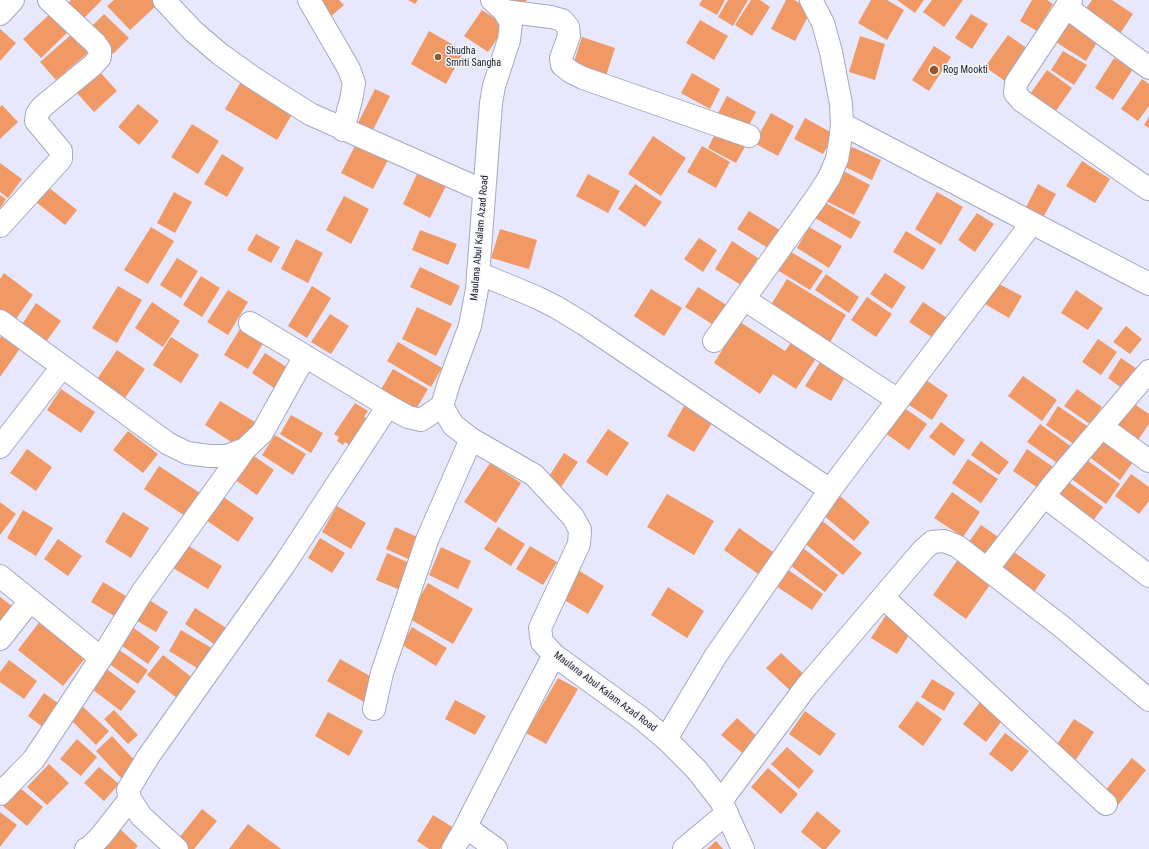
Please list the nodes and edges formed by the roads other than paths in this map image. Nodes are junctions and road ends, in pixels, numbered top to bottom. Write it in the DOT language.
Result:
graph roads {
  1 [pos="13,0"];
  2 [pos="49,0"];
  3 [pos="164,0"];
  4 [pos="309,0"];
  5 [pos="811,0"];
  6 [pos="1068,4"];
  7 [pos="498,5"];
  8 [pos="0,14"];
  9 [pos="1149,68"];
  10 [pos="842,124"];
  11 [pos="343,130"];
  12 [pos="749,136"];
  13 [pos="1149,187"];
  14 [pos="484,192"];
  15 [pos="1032,223"];
  16 [pos="0,226"];
  17 [pos="478,273"];
  18 [pos="1149,284"];
  19 [pos="744,299"];
  20 [pos="0,321"];
  21 [pos="250,323"];
  22 [pos="714,341"];
  23 [pos="305,356"];
  24 [pos="62,367"];
  25 [pos="1149,370"];
  26 [pos="898,400"];
  27 [pos="388,406"];
  28 [pos="442,406"];
  29 [pos="1102,427"];
  30 [pos="471,439"];
  31 [pos="0,447"];
  32 [pos="245,449"];
  33 [pos="1149,461"];
  34 [pos="830,490"];
  35 [pos="1044,496"];
  36 [pos="987,569"];
  37 [pos="0,576"];
  38 [pos="1149,576"];
  39 [pos="883,597"];
  40 [pos="30,600"];
  41 [pos="0,639"];
  42 [pos="554,655"];
  43 [pos="101,658"];
  44 [pos="1149,700"];
  45 [pos="374,709"];
  46 [pos="666,739"];
  47 [pos="0,794"];
  48 [pos="130,799"];
  49 [pos="1106,804"];
  50 [pos="724,807"];
  51 [pos="466,827"];
  52 [pos="86,849"];
  53 [pos="177,849"];
  54 [pos="453,849"];
  55 [pos="496,849"];
  56 [pos="684,849"];
  57 [pos="743,849"];
  1 -- 8 [label="street"];
  2 -- 16 [label="street"];
  3 -- 11 [label="street"];
  4 -- 11 [label="street"];
  5 -- 10 [label="street"];
  6 -- 9 [label="street"];
  6 -- 13 [label="street"];
  7 -- 12 [label="street"];
  7 -- 14 [label="street, Maulana Abul Kalam Azad Road"];
  10 -- 15 [label="street"];
  10 -- 19 [label="street"];
  11 -- 14 [label="street"];
  14 -- 17 [label="street, Maulana Abul Kalam Azad Road"];
  15 -- 18 [label="street"];
  15 -- 26 [label="street"];
  17 -- 28 [label="street, Maulana Abul Kalam Azad Road"];
  17 -- 34 [label="street"];
  19 -- 22 [label="street"];
  19 -- 26 [label="street"];
  20 -- 24 [label="street"];
  21 -- 23 [label="street"];
  23 -- 27 [label="street"];
  23 -- 32 [label="street"];
  24 -- 31 [label="street"];
  24 -- 32 [label="street"];
  25 -- 29 [label="street"];
  26 -- 34 [label="street"];
  27 -- 28 [label="street"];
  27 -- 48 [label="street"];
  28 -- 30 [label="street, Maulana Abul Kalam Azad Road"];
  29 -- 33 [label="street"];
  29 -- 35 [label="street"];
  30 -- 42 [label="street, Maulana Abul Kalam Azad Road"];
  30 -- 45 [label="street"];
  32 -- 43 [label="street"];
  34 -- 46 [label="street"];
  35 -- 36 [label="street"];
  35 -- 38 [label="street"];
  36 -- 39 [label="street"];
  36 -- 44 [label="street"];
  37 -- 40 [label="street"];
  39 -- 49 [label="street"];
  39 -- 50 [label="street"];
  40 -- 41 [label="street"];
  40 -- 43 [label="street"];
  42 -- 46 [label="street, Maulana Abul Kalam Azad Road"];
  42 -- 51 [label="street"];
  43 -- 47 [label="street"];
  46 -- 50 [label="street, Maulana Abul Kalam Azad Road"];
  48 -- 52 [label="street"];
  48 -- 53 [label="street"];
  50 -- 56 [label="street"];
  50 -- 57 [label="street, Maulana Abul Kalam Azad Road"];
  51 -- 54 [label="street"];
  51 -- 55 [label="street"];
}
